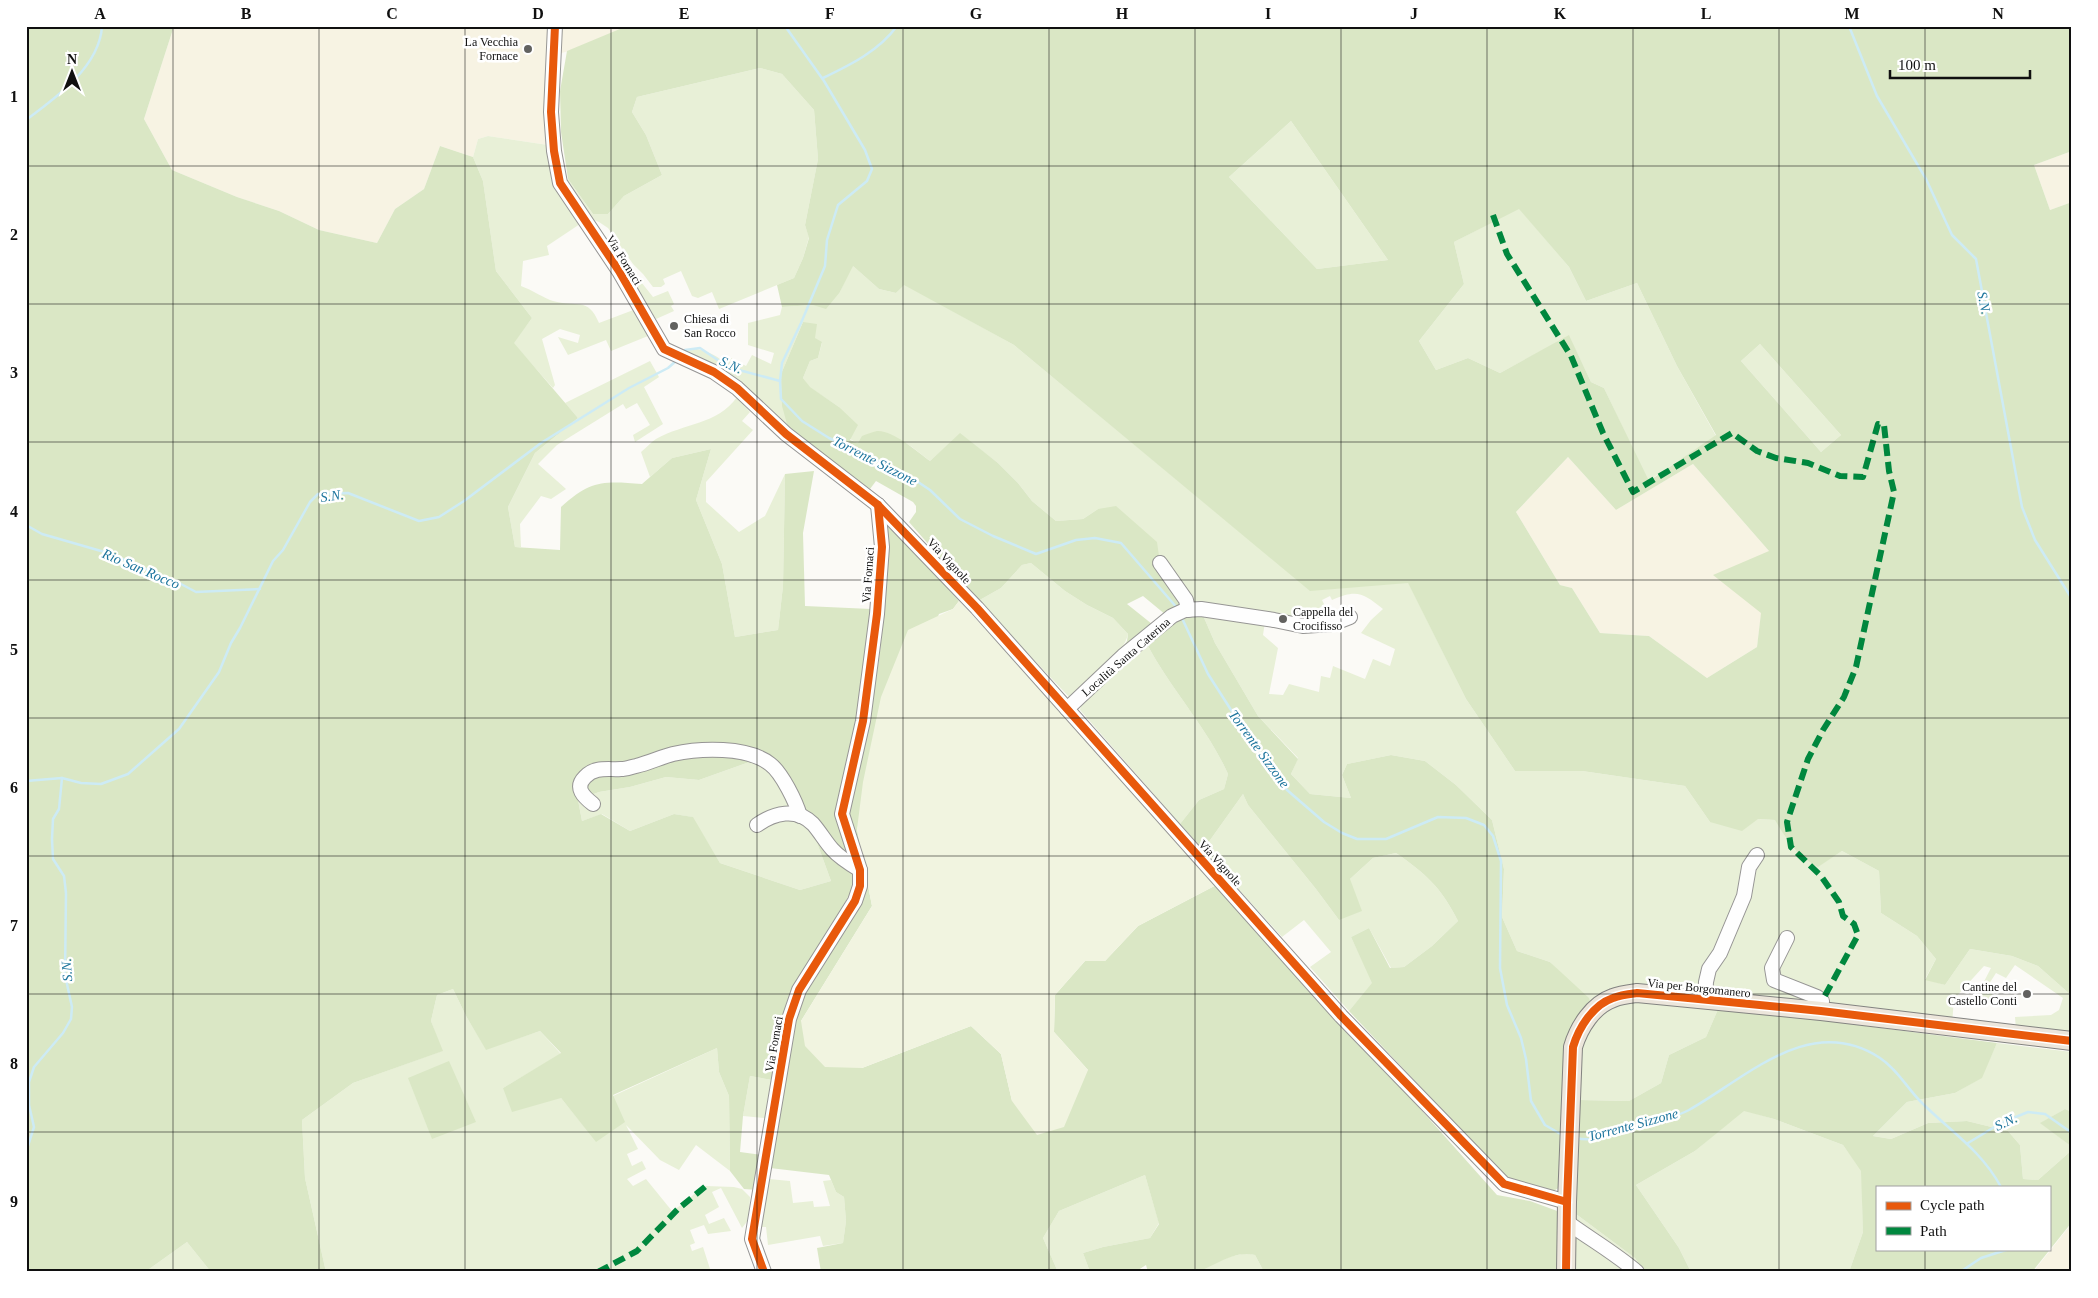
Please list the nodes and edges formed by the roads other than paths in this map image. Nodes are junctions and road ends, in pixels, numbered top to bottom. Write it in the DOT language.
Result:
graph roads {
  1 [pos="555,26"];
  2 [pos="878,505"];
  3 [pos="1160,563"];
  4 [pos="1186,610"];
  5 [pos="1350,617"];
  6 [pos="1067,709"];
  7 [pos="593,804"];
  8 [pos="800,816"];
  9 [pos="756,825"];
  10 [pos="1757,855"];
  11 [pos="860,870"];
  12 [pos="1787,938"];
  13 [pos="1705,1000"];
  14 [pos="1821,1011"];
  15 [pos="2072,1042"];
  16 [pos="1567,1202"];
  17 [pos="1567,1222"];
  18 [pos="764,1272"];
  19 [pos="1566,1272"];
  20 [pos="1638,1272"];
  1 -- 2 [label="street, Via Fornaci"];
  2 -- 6 [label="street, Via Vignole"];
  2 -- 11 [label="street, Via Fornaci"];
  3 -- 4 [label="street"];
  4 -- 5 [label="street, Località Santa Caterina"];
  4 -- 6 [label="street, Località Santa Caterina"];
  6 -- 16 [label="street, Via Vignole"];
  7 -- 8 [label="street"];
  8 -- 9 [label="street"];
  8 -- 11 [label="street"];
  10 -- 13 [label="street"];
  11 -- 18 [label="street, Via Fornaci"];
  12 -- 14 [label="street"];
  13 -- 14 [label="main road, Via per Borgomanero"];
  13 -- 16 [label="main road, Via per Borgomanero"];
  14 -- 15 [label="main road, Via per Borgomanero"];
  16 -- 17 [label="main road, Via per Borgomanero"];
  17 -- 19 [label="main road, Via per Borgomanero"];
  17 -- 20 [label="street"];
}
